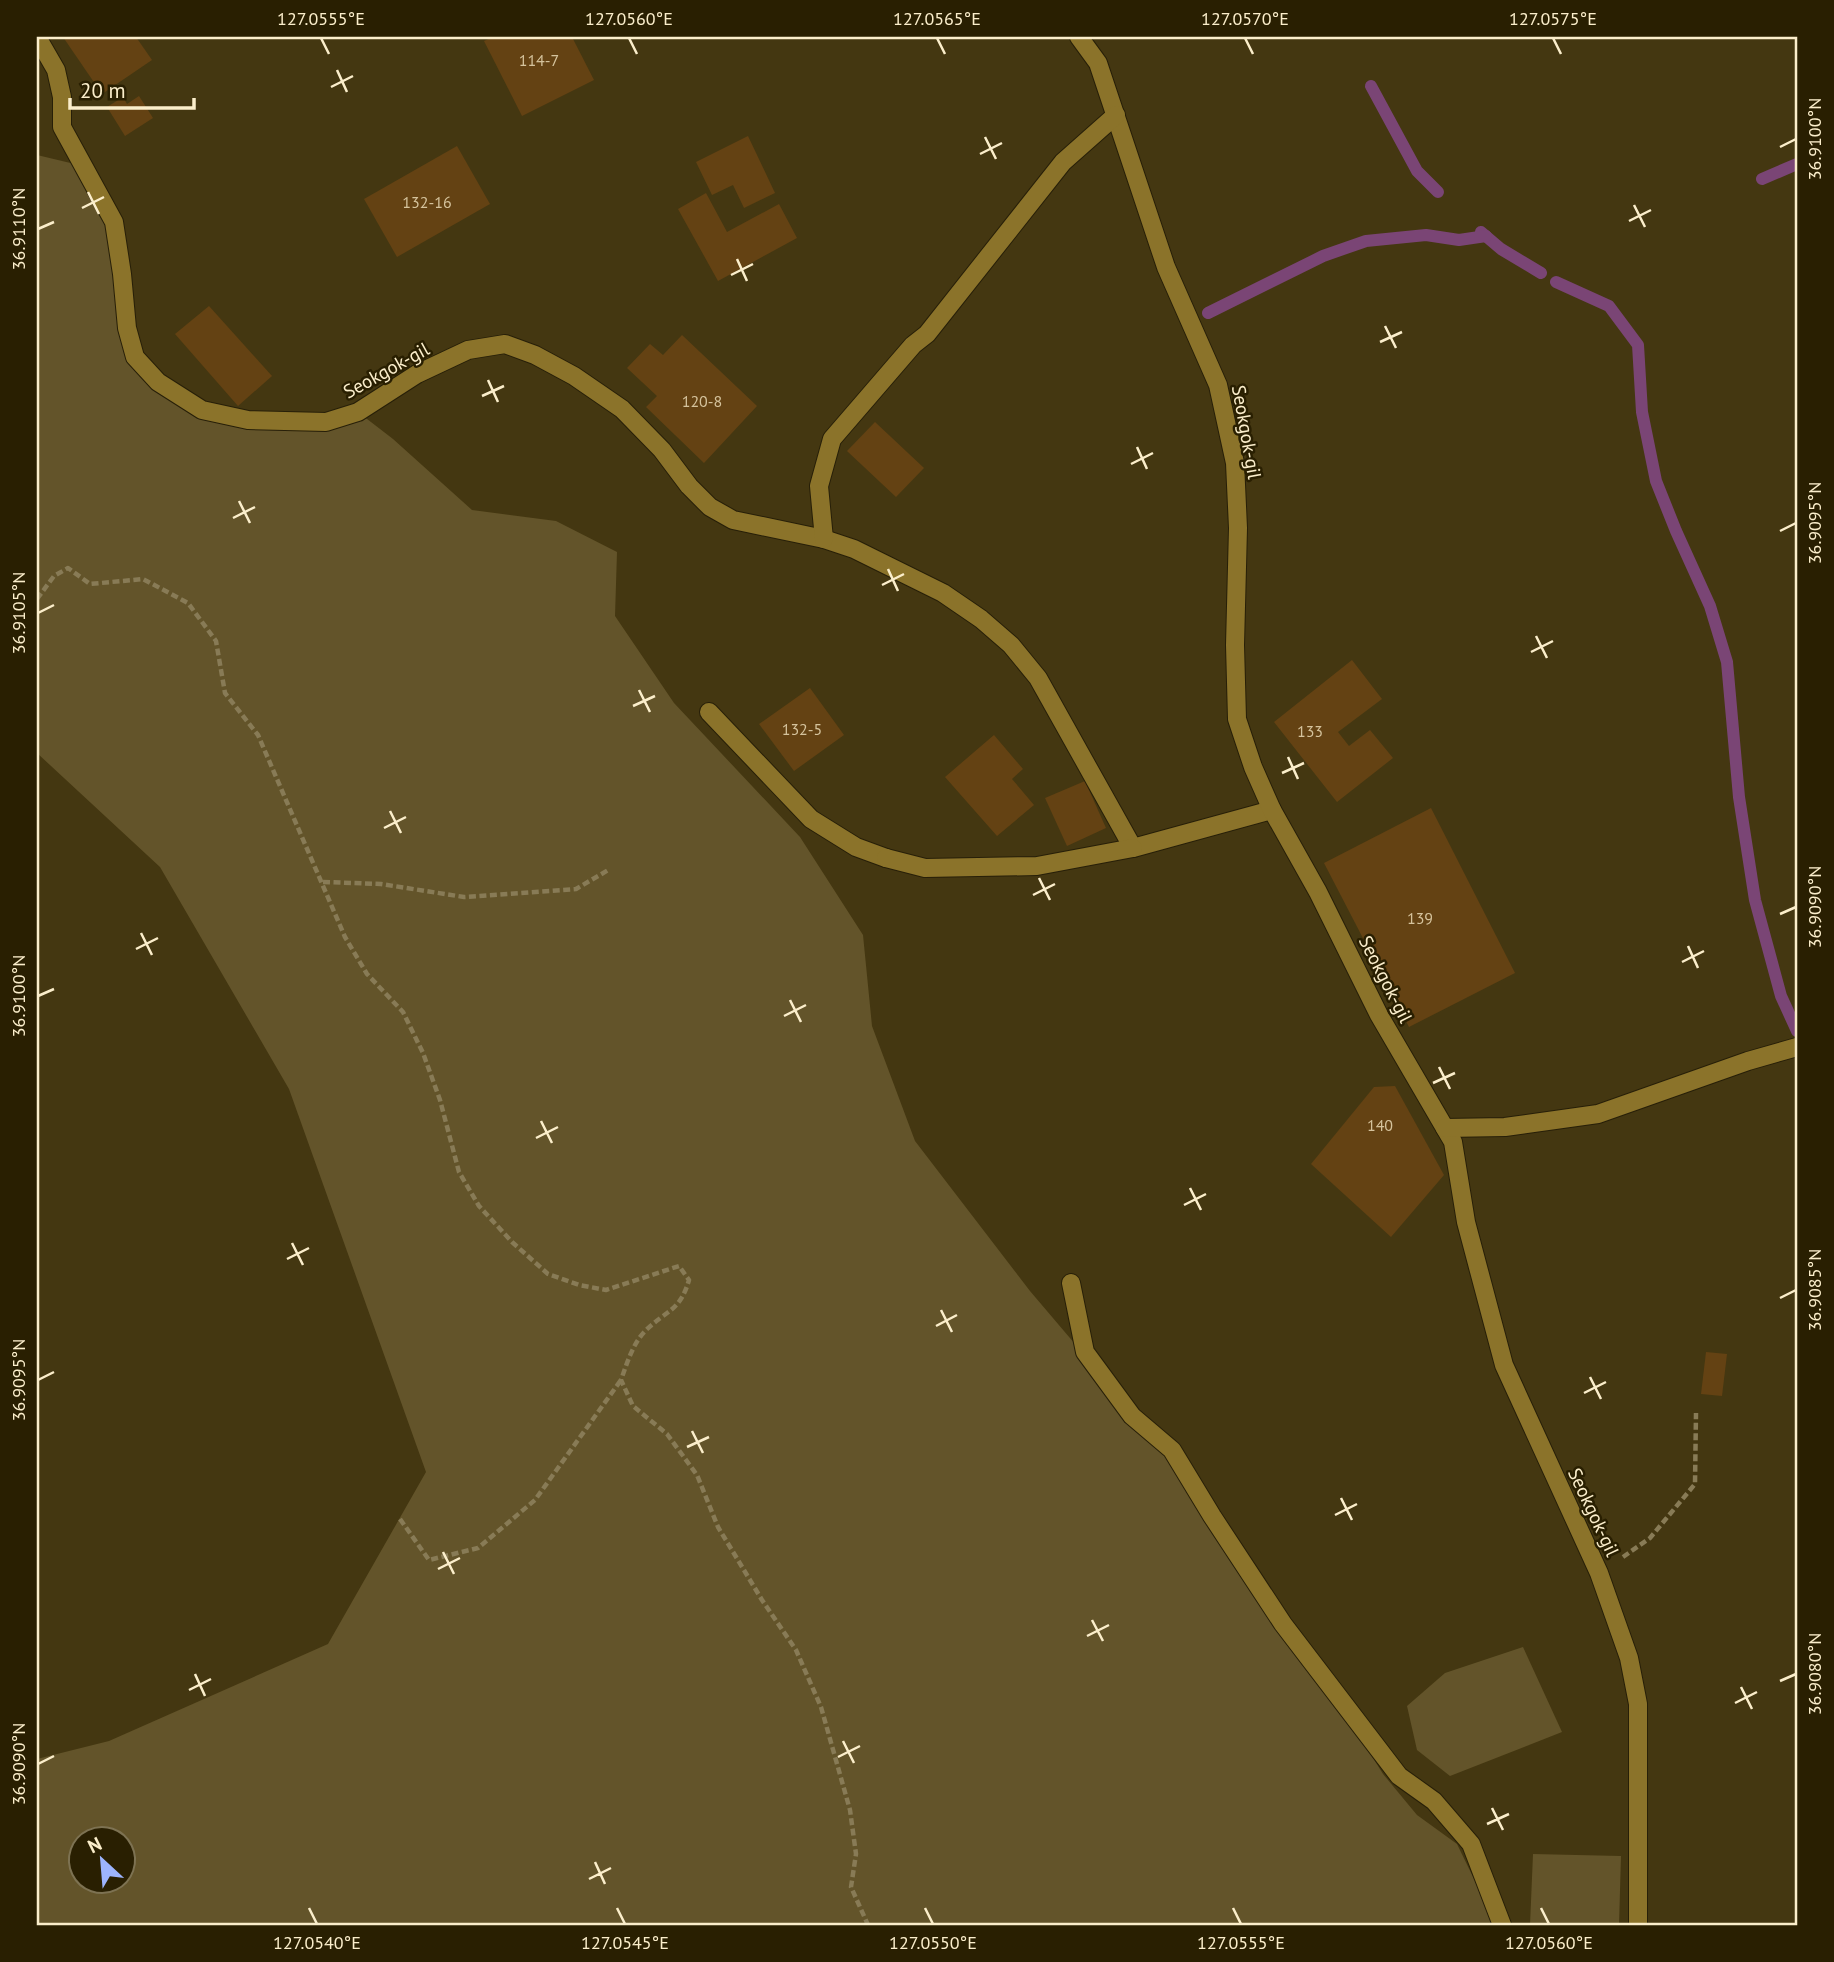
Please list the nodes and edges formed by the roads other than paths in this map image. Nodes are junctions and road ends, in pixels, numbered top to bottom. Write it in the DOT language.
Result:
graph roads {
  1 [pos="37,37"];
  2 [pos="1079,37"];
  3 [pos="1116,116"];
  4 [pos="824,539"];
  5 [pos="709,712"];
  6 [pos="1272,810"];
  7 [pos="1133,848"];
  8 [pos="1797,1047"];
  9 [pos="1445,1128"];
  10 [pos="1070,1283"];
  11 [pos="1502,1925"];
  12 [pos="1638,1925"];
  1 -- 4 [label="street, Seokgok-gil"];
  2 -- 3 [label="street, Seokgok-gil"];
  3 -- 4 [label="street"];
  3 -- 6 [label="street, Seokgok-gil"];
  4 -- 7 [label="street, Seokgok-gil"];
  5 -- 7 [label="street"];
  6 -- 7 [label="street"];
  6 -- 9 [label="street, Seokgok-gil"];
  8 -- 9 [label="street"];
  9 -- 12 [label="street, Seokgok-gil"];
  10 -- 11 [label="street"];
}
